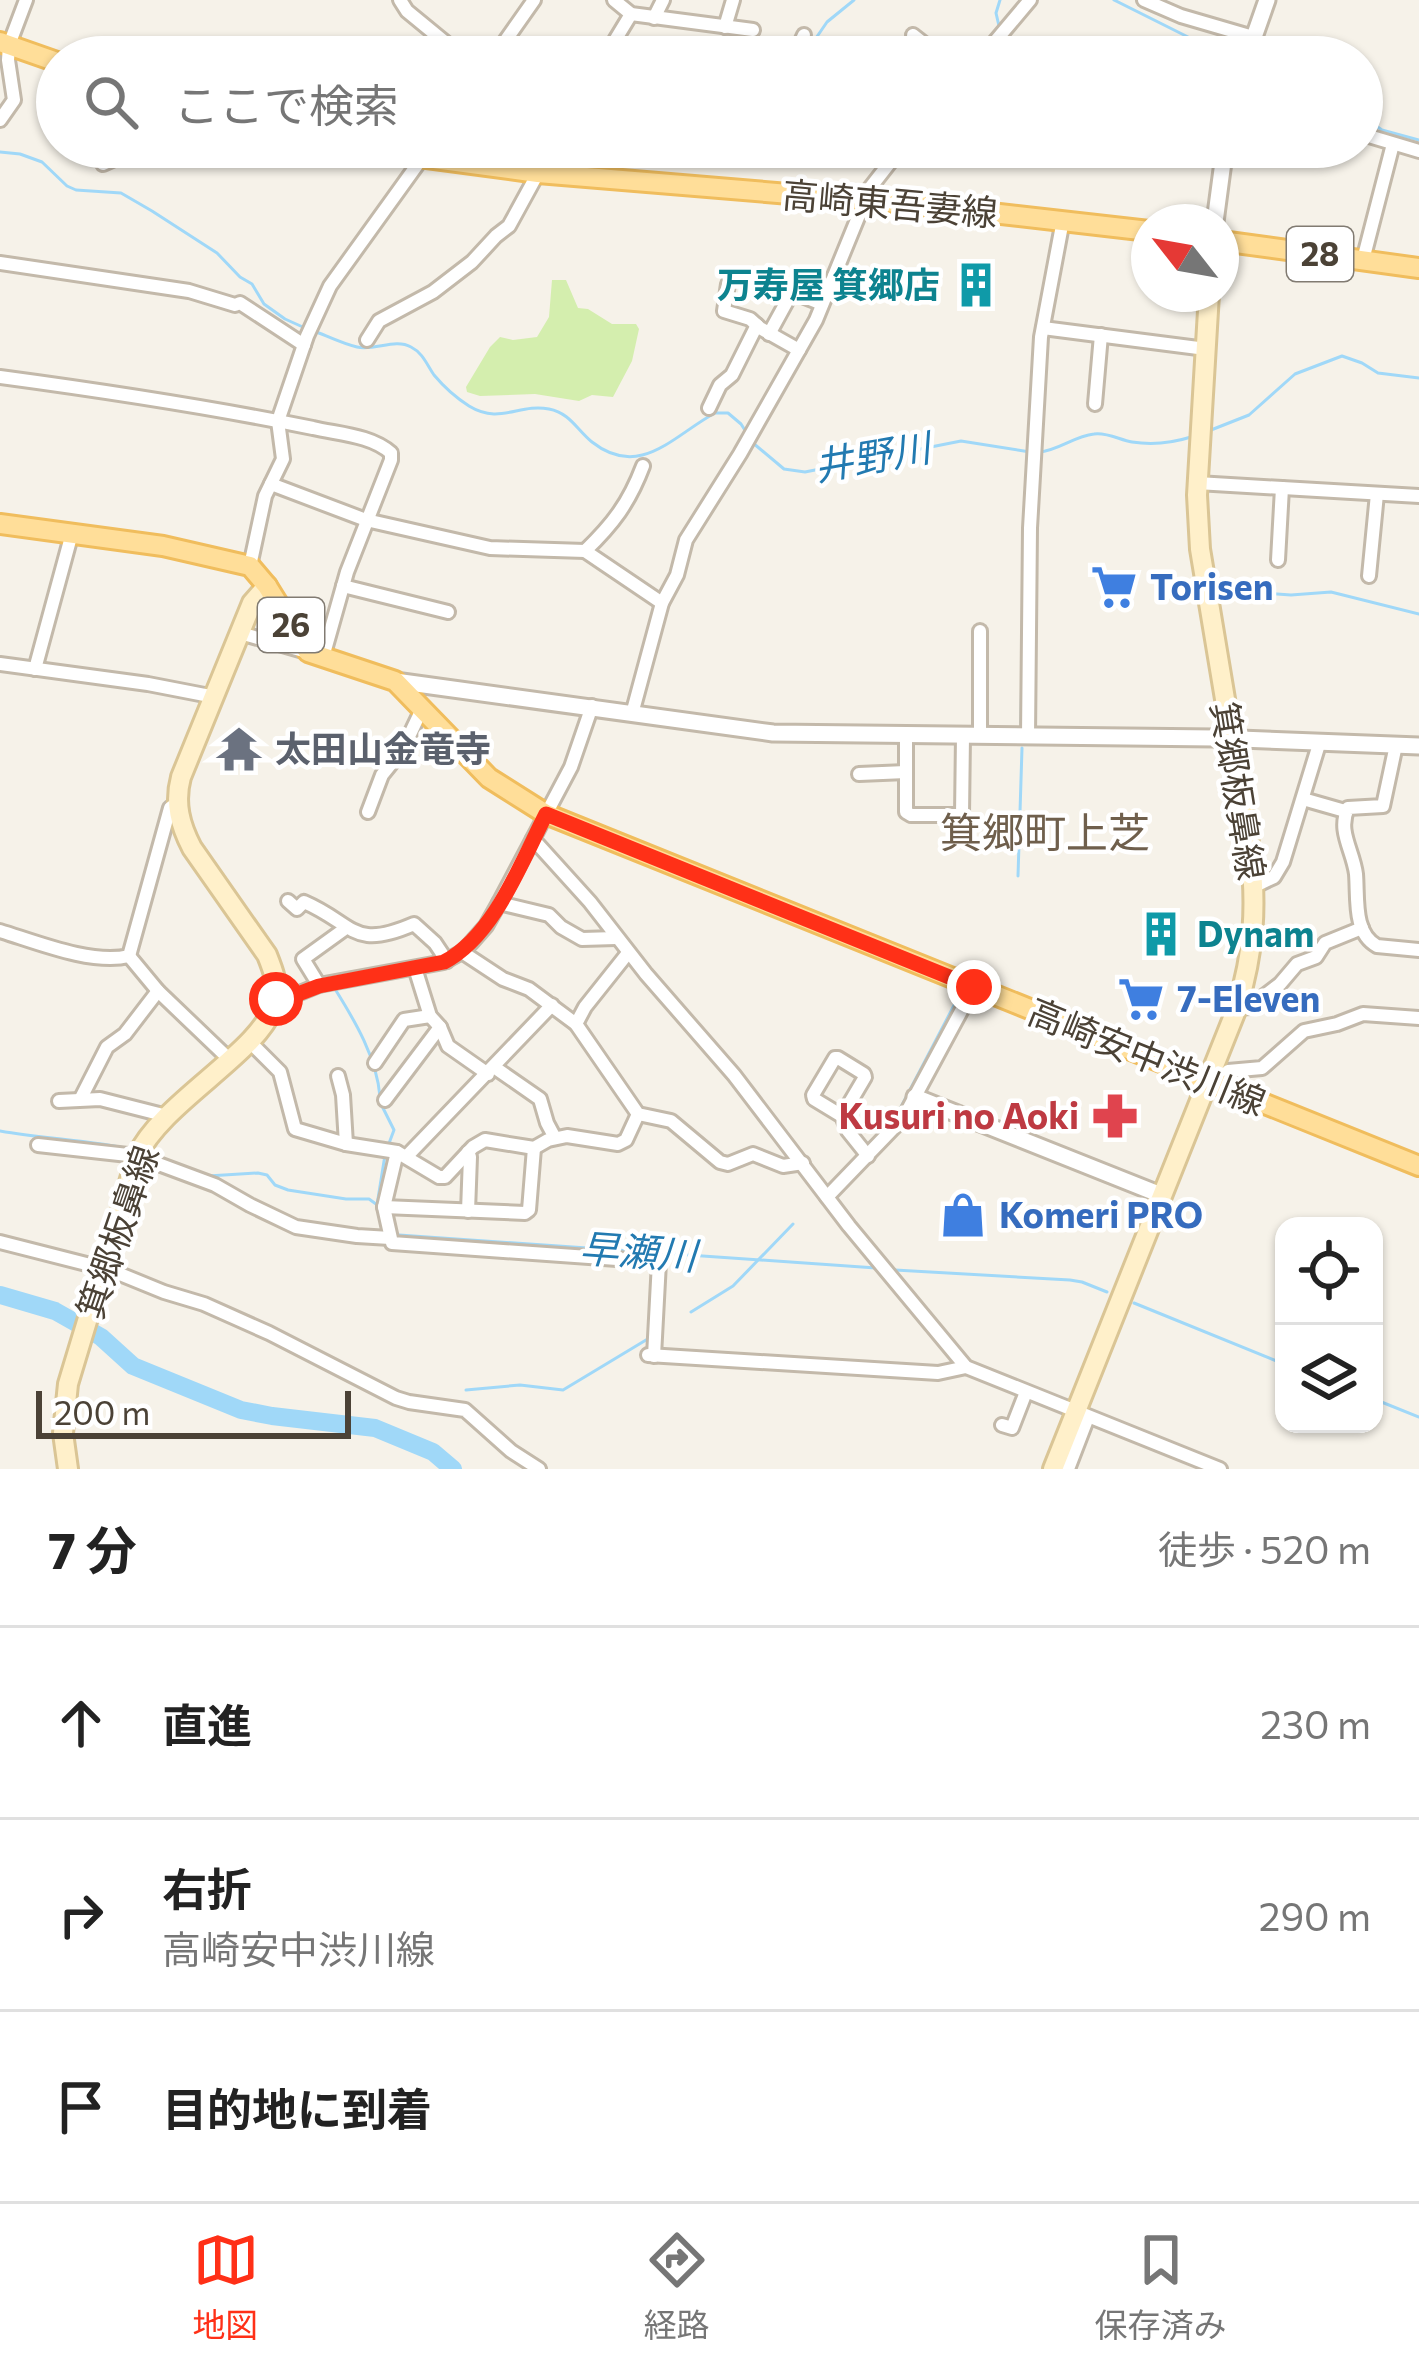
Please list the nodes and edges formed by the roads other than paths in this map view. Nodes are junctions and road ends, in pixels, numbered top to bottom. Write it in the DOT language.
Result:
graph roads {
  1 [pos="26,0"];
  2 [pos="400,0"];
  3 [pos="534,0"];
  4 [pos="614,0"];
  5 [pos="663,0"];
  6 [pos="733,0"];
  7 [pos="1030,0"];
  8 [pos="1144,0"];
  9 [pos="1267,0"];
  10 [pos="631,14"];
  11 [pos="654,19"];
  12 [pos="725,27"];
  13 [pos="753,30"];
  14 [pos="438,36"];
  15 [pos="509,36"];
  16 [pos="618,36"];
  17 [pos="1000,36"];
  18 [pos="1227,36"];
  19 [pos="1254,36"];
  20 [pos="5,44"];
  21 [pos="36,55"];
  22 [pos="0,120"];
  23 [pos="1383,141"];
  24 [pos="1393,144"];
  25 [pos="1419,152"];
  26 [pos="414,168"];
  27 [pos="510,168"];
  28 [pos="885,168"];
  29 [pos="1222,168"];
  30 [pos="538,173"];
  31 [pos="864,201"];
  32 [pos="1217,204"];
  33 [pos="1063,220"];
  34 [pos="1131,229"];
  35 [pos="1239,243"];
  36 [pos="1363,260"];
  37 [pos="0,263"];
  38 [pos="1419,268"];
  39 [pos="728,284"];
  40 [pos="822,304"];
  41 [pos="1208,312"];
  42 [pos="1043,328"];
  43 [pos="763,329"];
  44 [pos="308,334"];
  45 [pos="1101,335"];
  46 [pos="367,340"];
  47 [pos="1205,349"];
  48 [pos="799,350"];
  49 [pos="0,377"];
  50 [pos="1096,404"];
  51 [pos="709,408"];
  52 [pos="278,421"];
  53 [pos="643,466"];
  54 [pos="1198,483"];
  55 [pos="271,484"];
  56 [pos="1282,488"];
  57 [pos="1378,494"];
  58 [pos="1419,496"];
  59 [pos="366,520"];
  60 [pos="0,524"];
  61 [pos="72,533"];
  62 [pos="585,551"];
  63 [pos="1278,560"];
  64 [pos="250,566"];
  65 [pos="1369,576"];
  66 [pos="267,586"];
  67 [pos="343,586"];
  68 [pos="662,603"];
  69 [pos="448,612"];
  70 [pos="980,631"];
  71 [pos="240,633"];
  72 [pos="315,655"];
  73 [pos="1,669"];
  74 [pos="34,669"];
  75 [pos="394,681"];
  76 [pos="215,697"];
  77 [pos="592,706"];
  78 [pos="422,709"];
  79 [pos="632,714"];
  80 [pos="906,735"];
  81 [pos="971,736"];
  82 [pos="1028,736"];
  83 [pos="1231,739"];
  84 [pos="1320,741"];
  85 [pos="1396,745"];
  86 [pos="1419,746"];
  87 [pos="906,772"];
  88 [pos="859,774"];
  89 [pos="1303,799"];
  90 [pos="177,803"];
  91 [pos="1346,811"];
  92 [pos="368,812"];
  93 [pos="546,814"];
  94 [pos="533,839"];
  95 [pos="1255,886"];
  96 [pos="288,901"];
  97 [pos="499,903"];
  98 [pos="346,928"];
  99 [pos="1362,928"];
  100 [pos="0,932"];
  101 [pos="616,938"];
  102 [pos="1419,950"];
  103 [pos="462,952"];
  104 [pos="628,953"];
  105 [pos="129,956"];
  106 [pos="447,961"];
  107 [pos="415,968"];
  108 [pos="319,986"];
  109 [pos="974,987"];
  110 [pos="158,992"];
  111 [pos="276,999"];
  112 [pos="552,1005"];
  113 [pos="1237,1008"];
  114 [pos="1419,1018"];
  115 [pos="435,1021"];
  116 [pos="576,1024"];
  117 [pos="249,1041"];
  118 [pos="230,1059"];
  119 [pos="375,1063"];
  120 [pos="491,1071"];
  121 [pos="1228,1071"];
  122 [pos="338,1076"];
  123 [pos="1206,1082"];
  124 [pos="915,1097"];
  125 [pos="82,1098"];
  126 [pos="385,1100"];
  127 [pos="59,1101"];
  128 [pos="638,1114"];
  129 [pos="166,1116"];
  130 [pos="842,1116"];
  131 [pos="555,1138"];
  132 [pos="346,1144"];
  133 [pos="38,1145"];
  134 [pos="534,1148"];
  135 [pos="468,1152"];
  136 [pos="402,1154"];
  137 [pos="137,1156"];
  138 [pos="868,1156"];
  139 [pos="802,1163"];
  140 [pos="1419,1166"];
  141 [pos="1161,1195"];
  142 [pos="827,1198"];
  143 [pos="384,1207"];
  144 [pos="468,1211"];
  145 [pos="390,1238"];
  146 [pos="0,1242"];
  147 [pos="101,1271"];
  148 [pos="966,1366"];
  149 [pos="1026,1392"];
  150 [pos="1081,1414"];
  151 [pos="1002,1425"];
  152 [pos="68,1469"];
  153 [pos="538,1469"];
  154 [pos="1053,1469"];
  155 [pos="1068,1469"];
  156 [pos="1220,1469"];
  1 -- 20 [label="street"];
  2 -- 14 [label="street"];
  3 -- 15 [label="street"];
  4 -- 10 [label="street"];
  5 -- 11 [label="street"];
  6 -- 12 [label="street"];
  7 -- 17 [label="street"];
  8 -- 18 [label="street"];
  9 -- 19 [label="street"];
  10 -- 11 [label="street"];
  10 -- 16 [label="street"];
  11 -- 12 [label="street"];
  12 -- 13 [label="street"];
  20 -- 21 [label="main road"];
  20 -- 22 [label="street"];
  23 -- 24 [label="street"];
  24 -- 25 [label="street"];
  24 -- 36 [label="street"];
  26 -- 44 [label="street"];
  27 -- 30 [label="main road, 高崎東吾妻線"];
  28 -- 31 [label="street"];
  29 -- 32 [label="street"];
  30 -- 31 [label="main road, 高崎東吾妻線"];
  30 -- 46 [label="street"];
  31 -- 33 [label="main road, 高崎東吾妻線"];
  31 -- 40 [label="street"];
  33 -- 34 [label="main road, 高崎東吾妻線"];
  33 -- 42 [label="street"];
  35 -- 36 [label="main road, 28"];
  36 -- 38 [label="main road, 28"];
  37 -- 44 [label="street"];
  39 -- 43 [label="street"];
  40 -- 43 [label="street"];
  40 -- 48 [label="street"];
  41 -- 47 [label="main road, 箕郷板鼻線"];
  42 -- 45 [label="street"];
  42 -- 82 [label="street"];
  43 -- 48 [label="street"];
  43 -- 51 [label="street"];
  44 -- 52 [label="street"];
  45 -- 47 [label="street"];
  45 -- 50 [label="street"];
  47 -- 54 [label="main road, 箕郷板鼻線"];
  48 -- 68 [label="street"];
  49 -- 52 [label="street"];
  52 -- 55 [label="street"];
  52 -- 59 [label="street"];
  53 -- 62 [label="street"];
  54 -- 56 [label="street"];
  54 -- 83 [label="main road, 箕郷板鼻線"];
  55 -- 59 [label="street"];
  55 -- 64 [label="street"];
  56 -- 57 [label="street"];
  56 -- 63 [label="street"];
  57 -- 58 [label="street"];
  57 -- 65 [label="street"];
  59 -- 62 [label="street"];
  59 -- 67 [label="street"];
  60 -- 61 [label="main road, 26"];
  61 -- 64 [label="main road, 26"];
  61 -- 74 [label="street"];
  62 -- 68 [label="street"];
  64 -- 66 [label="main road, 26"];
  66 -- 71 [label="main road"];
  66 -- 72 [label="main road, 26"];
  67 -- 69 [label="street"];
  67 -- 72 [label="street"];
  68 -- 79 [label="street"];
  70 -- 81 [label="street"];
  71 -- 72 [label="street"];
  71 -- 76 [label="main road"];
  72 -- 75 [label="main road, 高崎安中渋川線 / 26"];
  73 -- 74 [label="street"];
  74 -- 76 [label="street"];
  75 -- 77 [label="street"];
  75 -- 78 [label="main road, 高崎安中渋川線 / 26"];
  76 -- 90 [label="main road"];
  77 -- 79 [label="street"];
  77 -- 93 [label="street"];
  78 -- 92 [label="street"];
  78 -- 93 [label="main road, 高崎安中渋川線 / 26"];
  79 -- 80 [label="street"];
  80 -- 81 [label="street"];
  80 -- 87 [label="street"];
  81 -- 82 [label="street"];
  81 -- 87 [label="street"];
  82 -- 83 [label="street"];
  83 -- 84 [label="street"];
  83 -- 95 [label="main road, 箕郷板鼻線"];
  84 -- 85 [label="street"];
  84 -- 89 [label="street"];
  85 -- 86 [label="street"];
  85 -- 91 [label="street"];
  87 -- 88 [label="street"];
  89 -- 91 [label="street"];
  89 -- 95 [label="street"];
  90 -- 105 [label="street"];
  90 -- 111 [label="main road"];
  91 -- 99 [label="street"];
  93 -- 94 [label="street"];
  93 -- 109 [label="main road, 高崎安中渋川線 / 26"];
  94 -- 97 [label="street"];
  94 -- 101 [label="street"];
  95 -- 113 [label="main road, 箕郷板鼻線"];
  96 -- 98 [label="street"];
  97 -- 101 [label="street"];
  97 -- 103 [label="street"];
  98 -- 106 [label="street"];
  98 -- 108 [label="street"];
  99 -- 102 [label="street"];
  99 -- 113 [label="street"];
  100 -- 105 [label="street"];
  101 -- 104 [label="street"];
  103 -- 106 [label="street"];
  103 -- 112 [label="street"];
  104 -- 116 [label="street"];
  104 -- 139 [label="street"];
  105 -- 110 [label="street"];
  106 -- 107 [label="street"];
  107 -- 108 [label="street"];
  107 -- 115 [label="street"];
  108 -- 111 [label="street"];
  109 -- 123 [label="main road, 高崎安中渋川線 / 26"];
  109 -- 124 [label="street"];
  110 -- 118 [label="street"];
  110 -- 125 [label="street"];
  111 -- 117 [label="main road, 箕郷板鼻線"];
  112 -- 116 [label="street"];
  112 -- 120 [label="street"];
  113 -- 123 [label="main road, 箕郷板鼻線"];
  114 -- 121 [label="street"];
  115 -- 119 [label="street"];
  115 -- 120 [label="street"];
  115 -- 126 [label="street"];
  116 -- 128 [label="street"];
  117 -- 118 [label="main road, 箕郷板鼻線"];
  117 -- 132 [label="street"];
  118 -- 129 [label="main road, 箕郷板鼻線"];
  120 -- 131 [label="street"];
  120 -- 136 [label="street"];
  122 -- 132 [label="street"];
  123 -- 140 [label="main road, 高崎安中渋川線 / 26"];
  123 -- 141 [label="main road, 箕郷板鼻線"];
  124 -- 138 [label="street"];
  124 -- 141 [label="street"];
  125 -- 127 [label="street"];
  125 -- 129 [label="street"];
  128 -- 131 [label="street"];
  128 -- 139 [label="street"];
  129 -- 137 [label="main road, 箕郷板鼻線"];
  130 -- 130 [label="street"];
  130 -- 138 [label="street"];
  131 -- 134 [label="street"];
  132 -- 136 [label="street"];
  133 -- 137 [label="street"];
  134 -- 135 [label="street"];
  134 -- 144 [label="street"];
  135 -- 136 [label="street"];
  135 -- 144 [label="street"];
  136 -- 143 [label="street"];
  137 -- 145 [label="street"];
  137 -- 147 [label="main road, 箕郷板鼻線"];
  138 -- 142 [label="street"];
  139 -- 142 [label="street"];
  141 -- 150 [label="main road, 箕郷板鼻線"];
  142 -- 148 [label="street"];
  143 -- 144 [label="street"];
  143 -- 145 [label="street"];
  145 -- 148 [label="street"];
  146 -- 147 [label="street"];
  147 -- 152 [label="main road, 箕郷板鼻線"];
  147 -- 153 [label="street"];
  148 -- 149 [label="street"];
  149 -- 150 [label="street"];
  149 -- 151 [label="street"];
  150 -- 154 [label="main road, 箕郷板鼻線"];
  150 -- 155 [label="street"];
  150 -- 156 [label="street"];
}
